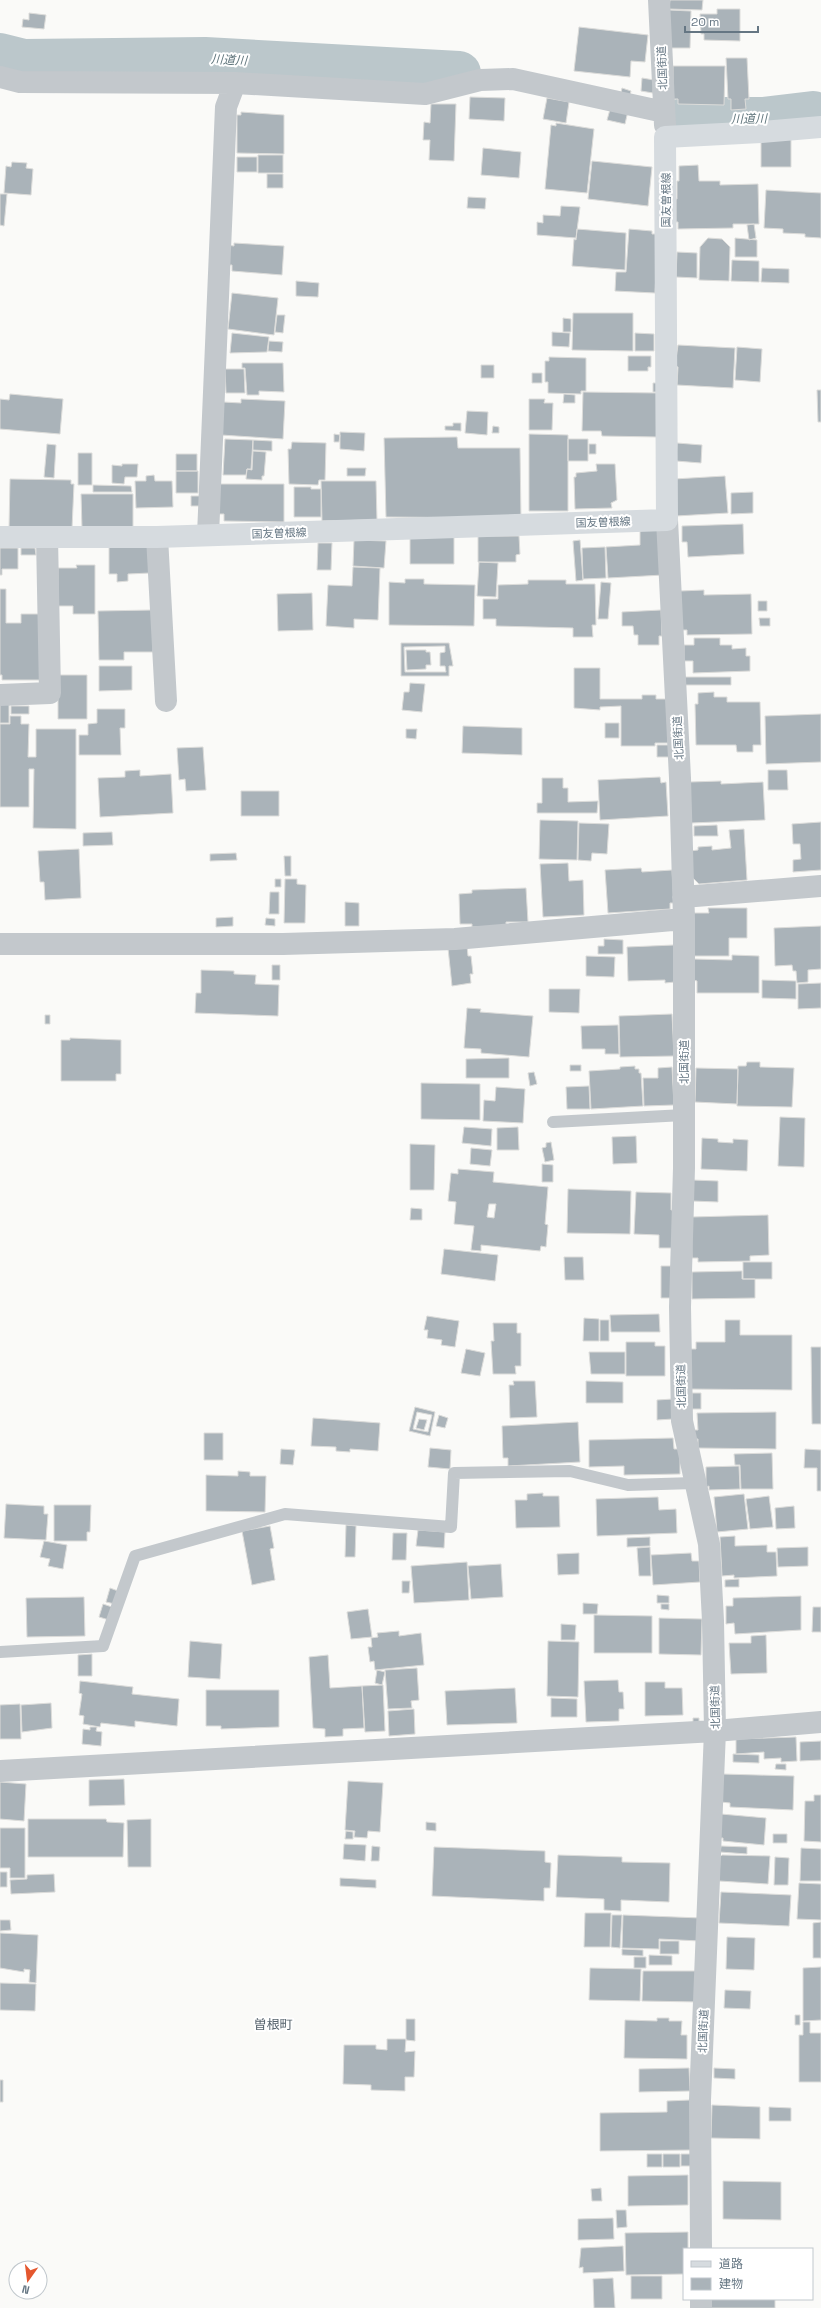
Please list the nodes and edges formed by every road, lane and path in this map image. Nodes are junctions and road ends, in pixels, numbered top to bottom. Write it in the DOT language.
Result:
graph roads {
  1 [pos="659,0"];
  2 [pos="0,77"];
  3 [pos="235,83"];
  4 [pos="664,112"];
  5 [pos="821,126"];
  6 [pos="665,137"];
  7 [pos="667,520"];
  8 [pos="208,535"];
  9 [pos="0,537"];
  10 [pos="47,537"];
  11 [pos="157,537"];
  12 [pos="0,694"];
  13 [pos="166,701"];
  14 [pos="821,886"];
  15 [pos="683,897"];
  16 [pos="684,919"];
  17 [pos="0,944"];
  18 [pos="684,1115"];
  19 [pos="553,1122"];
  20 [pos="694,1483"];
  21 [pos="0,1652"];
  22 [pos="821,1722"];
  23 [pos="715,1731"];
  24 [pos="0,1771"];
  25 [pos="701,2248"];
  1 -- 4 [label="street, 北国街道"];
  2 -- 3 [label="street"];
  3 -- 4 [label="street"];
  3 -- 8 [label="street"];
  4 -- 6 [label="street, 北国街道"];
  5 -- 6 [label="main road"];
  6 -- 7 [label="main road, 国友曽根線"];
  7 -- 8 [label="main road, 国友曽根線"];
  7 -- 15 [label="street, 北国街道"];
  8 -- 11 [label="main road, 国友曽根線"];
  9 -- 10 [label="main road, 国友曽根線"];
  10 -- 11 [label="main road, 国友曽根線"];
  10 -- 12 [label="street"];
  11 -- 13 [label="street"];
  14 -- 15 [label="street"];
  15 -- 16 [label="street, 北国街道"];
  16 -- 17 [label="street"];
  16 -- 18 [label="street, 北国街道"];
  18 -- 19 [label="lane"];
  18 -- 20 [label="street, 北国街道"];
  20 -- 21 [label="lane"];
  20 -- 23 [label="street, 北国街道"];
  22 -- 23 [label="street"];
  23 -- 24 [label="street"];
  23 -- 25 [label="street, 北国街道"];
}
